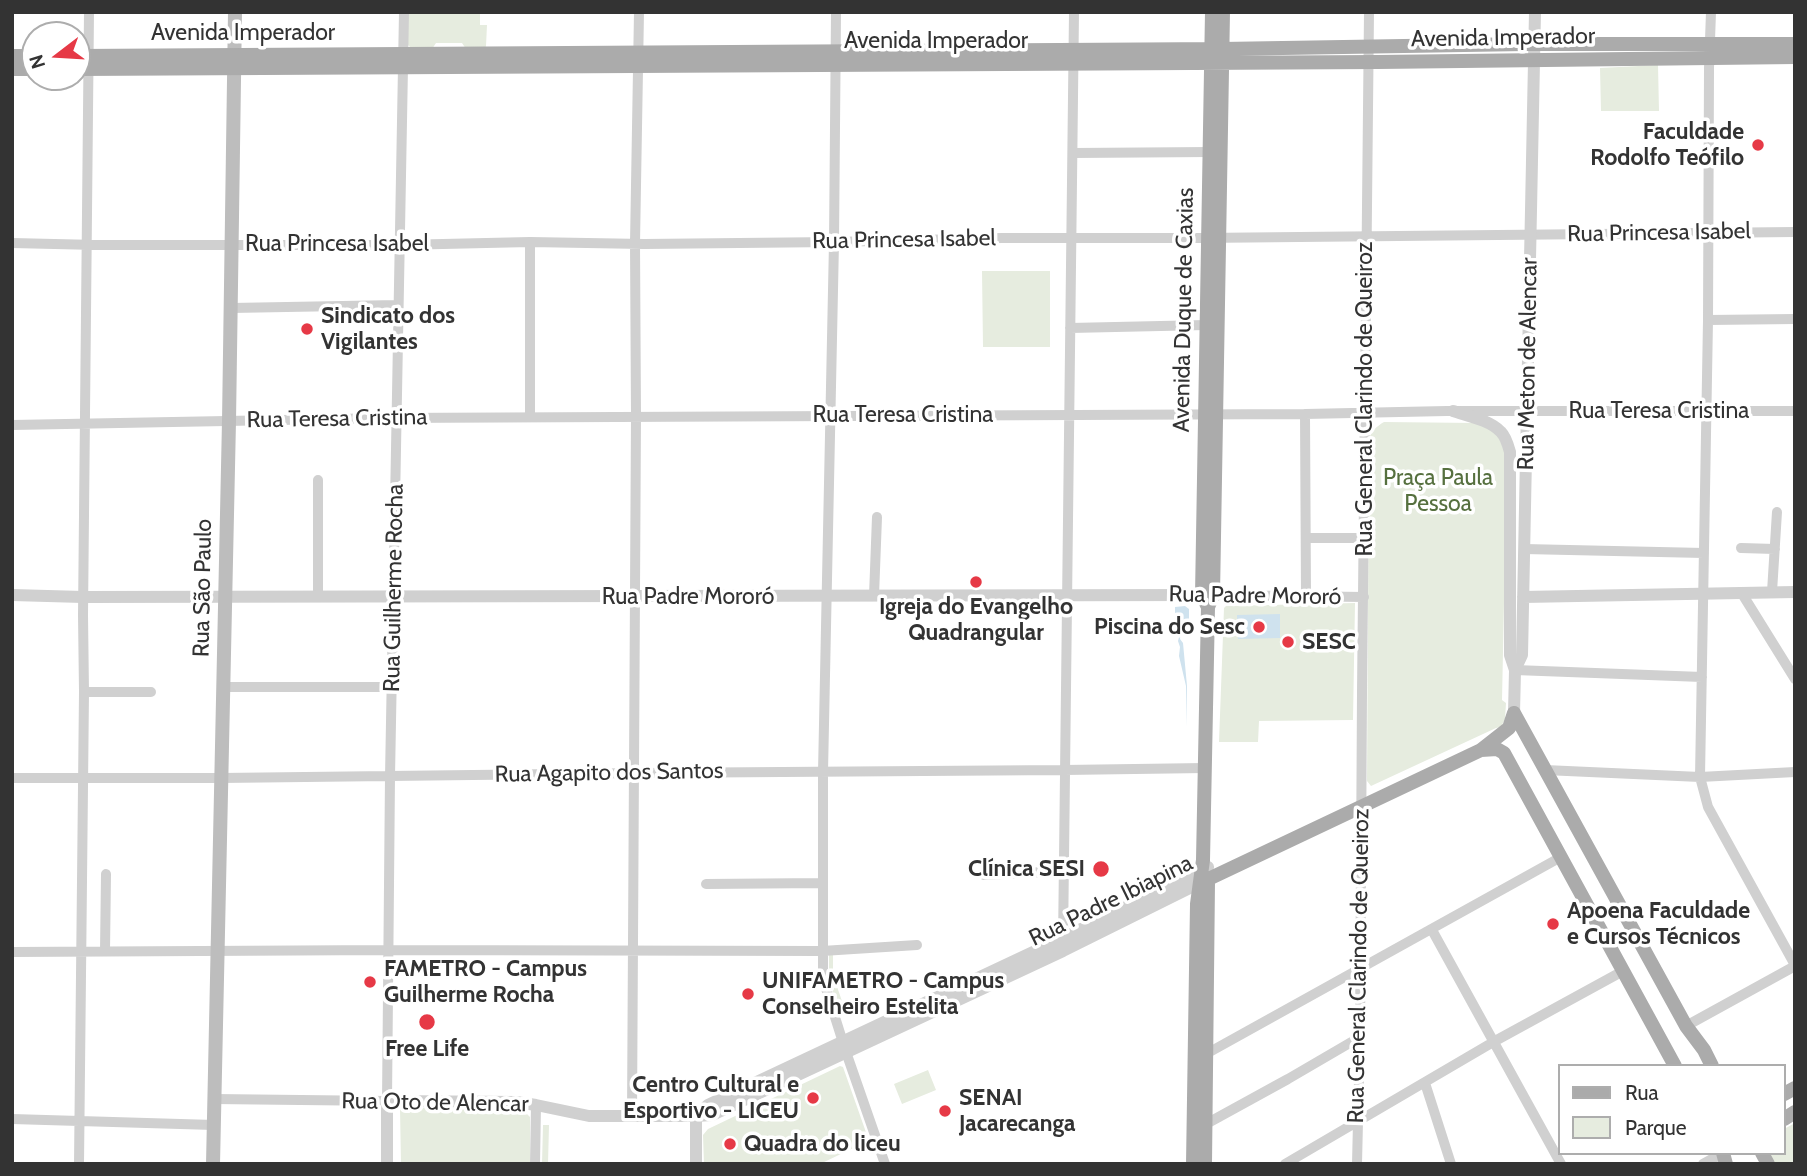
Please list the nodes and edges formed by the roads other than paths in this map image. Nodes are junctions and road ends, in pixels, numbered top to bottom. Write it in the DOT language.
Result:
graph roads {
  1 [pos="235,12"];
  2 [pos="404,12"];
  3 [pos="639,12"];
  4 [pos="836,12"];
  5 [pos="1074,12"];
  6 [pos="1212,12"];
  7 [pos="1223,12"];
  8 [pos="1369,12"];
  9 [pos="1535,12"];
  10 [pos="1711,12"];
  11 [pos="1534,44"];
  12 [pos="1795,44"];
  13 [pos="1369,46"];
  14 [pos="1710,51"];
  15 [pos="1217,55"];
  16 [pos="1073,56"];
  17 [pos="1795,57"];
  18 [pos="836,58"];
  19 [pos="638,60"];
  20 [pos="1534,60"];
  21 [pos="403,61"];
  22 [pos="91,62"];
  23 [pos="234,62"];
  24 [pos="1369,62"];
  25 [pos="84,91"];
  26 [pos="1210,152"];
  27 [pos="1073,153"];
  28 [pos="1707,232"];
  29 [pos="1795,232"];
  30 [pos="1531,235"];
  31 [pos="1366,236"];
  32 [pos="1214,238"];
  33 [pos="1070,239"];
  34 [pos="834,242"];
  35 [pos="12,243"];
  36 [pos="530,243"];
  37 [pos="635,243"];
  38 [pos="88,245"];
  39 [pos="232,245"];
  40 [pos="399,245"];
  41 [pos="398,305"];
  42 [pos="231,309"];
  43 [pos="1795,319"];
  44 [pos="1708,320"];
  45 [pos="1206,325"];
  46 [pos="1070,328"];
  47 [pos="1453,411"];
  48 [pos="1706,411"];
  49 [pos="1795,411"];
  50 [pos="1527,412"];
  51 [pos="1364,413"];
  52 [pos="1068,414"];
  53 [pos="1211,414"];
  54 [pos="1305,414"];
  55 [pos="636,416"];
  56 [pos="830,416"];
  57 [pos="530,417"];
  58 [pos="396,418"];
  59 [pos="229,421"];
  60 [pos="85,424"];
  61 [pos="12,425"];
  62 [pos="318,480"];
  63 [pos="1777,512"];
  64 [pos="877,517"];
  65 [pos="1306,538"];
  66 [pos="1364,538"];
  67 [pos="1741,548"];
  68 [pos="1524,549"];
  69 [pos="1775,549"];
  70 [pos="1704,553"];
  71 [pos="318,590"];
  72 [pos="1741,592"];
  73 [pos="1772,592"];
  74 [pos="1795,592"];
  75 [pos="1704,593"];
  76 [pos="12,595"];
  77 [pos="634,596"];
  78 [pos="827,596"];
  79 [pos="874,596"];
  80 [pos="1066,596"];
  81 [pos="1306,596"];
  82 [pos="83,597"];
  83 [pos="226,597"];
  84 [pos="394,597"];
  85 [pos="1364,597"];
  86 [pos="1523,597"];
  87 [pos="1208,599"];
  88 [pos="1515,670"];
  89 [pos="1702,677"];
  90 [pos="1795,679"];
  91 [pos="223,687"];
  92 [pos="392,687"];
  93 [pos="85,692"];
  94 [pos="151,692"];
  95 [pos="1514,713"];
  96 [pos="1481,750"];
  97 [pos="1205,768"];
  98 [pos="1545,769"];
  99 [pos="1065,770"];
  100 [pos="823,772"];
  101 [pos="1795,772"];
  102 [pos="634,773"];
  103 [pos="390,776"];
  104 [pos="1700,777"];
  105 [pos="12,778"];
  106 [pos="83,778"];
  107 [pos="221,778"];
  108 [pos="1361,806"];
  109 [pos="1561,857"];
  110 [pos="1063,871"];
  111 [pos="106,874"];
  112 [pos="1205,875"];
  113 [pos="984,876"];
  114 [pos="822,883"];
  115 [pos="706,884"];
  116 [pos="1432,930"];
  117 [pos="1063,944"];
  118 [pos="916,945"];
  119 [pos="389,950"];
  120 [pos="81,951"];
  121 [pos="105,951"];
  122 [pos="218,951"];
  123 [pos="632,951"];
  124 [pos="822,951"];
  125 [pos="12,952"];
  126 [pos="1795,965"];
  127 [pos="1360,969"];
  128 [pos="1623,971"];
  129 [pos="1686,1026"];
  130 [pos="1360,1037"];
  131 [pos="1495,1041"];
  132 [pos="844,1047"];
  133 [pos="1206,1054"];
  134 [pos="1674,1064"];
  135 [pos="1711,1064"];
  136 [pos="1425,1083"];
  137 [pos="214,1099"];
  138 [pos="387,1101"];
  139 [pos="536,1105"];
  140 [pos="632,1116"];
  141 [pos="696,1116"];
  142 [pos="12,1119"];
  143 [pos="79,1120"];
  144 [pos="1357,1121"];
  145 [pos="1206,1124"];
  146 [pos="214,1125"];
  147 [pos="1200,1148"];
  148 [pos="1719,1155"];
  149 [pos="79,1164"];
  150 [pos="213,1164"];
  151 [pos="387,1164"];
  152 [pos="536,1164"];
  153 [pos="696,1164"];
  154 [pos="885,1164"];
  155 [pos="1194,1164"];
  156 [pos="1205,1164"];
  157 [pos="1285,1164"];
  158 [pos="1357,1164"];
  159 [pos="1451,1164"];
  160 [pos="1562,1164"];
  161 [pos="1703,1164"];
  1 -- 23 [label="main road, Rua São Paulo"];
  2 -- 21 [label="street, Rua Guilherme Rocha"];
  3 -- 19 [label="street"];
  4 -- 18 [label="street"];
  5 -- 16 [label="street"];
  6 -- 15 [label="main road, Avenida Duque de Caxias"];
  7 -- 15 [label="main road, Avenida Duque de Caxias"];
  8 -- 13 [label="street, Rua General Clarindo de Queiroz"];
  9 -- 11 [label="street, Rua Meton de Alencar"];
  10 -- 14 [label="street"];
  11 -- 13 [label="main road, Avenida Imperador"];
  11 -- 14 [label="main road, Avenida Imperador"];
  11 -- 20 [label="street, Rua Meton de Alencar"];
  12 -- 14 [label="main road, Avenida Imperador"];
  13 -- 15 [label="main road, Avenida Imperador"];
  13 -- 24 [label="street, Rua General Clarindo de Queiroz"];
  14 -- 17 [label="main road, Avenida Imperador"];
  14 -- 20 [label="main road, Avenida Imperador"];
  14 -- 28 [label="street"];
  15 -- 16 [label="main road, Avenida Imperador"];
  15 -- 24 [label="main road, Avenida Imperador"];
  15 -- 26 [label="main road, Avenida Duque de Caxias"];
  15 -- 32 [label="main road, Avenida Duque de Caxias"];
  16 -- 18 [label="main road, Avenida Imperador"];
  16 -- 27 [label="street"];
  18 -- 19 [label="main road, Avenida Imperador"];
  18 -- 34 [label="street"];
  19 -- 21 [label="main road, Avenida Imperador"];
  19 -- 37 [label="street"];
  20 -- 24 [label="main road, Avenida Imperador"];
  20 -- 30 [label="street, Rua Meton de Alencar"];
  21 -- 23 [label="main road, Avenida Imperador"];
  21 -- 40 [label="street, Rua Guilherme Rocha"];
  22 -- 23 [label="main road, Avenida Imperador"];
  23 -- 39 [label="main road, Rua São Paulo"];
  24 -- 31 [label="street, Rua General Clarindo de Queiroz"];
  25 -- 38 [label="street"];
  26 -- 27 [label="street"];
  26 -- 32 [label="main road, Avenida Duque de Caxias"];
  27 -- 33 [label="street"];
  28 -- 29 [label="street, Rua Princesa Isabel"];
  28 -- 30 [label="street, Rua Princesa Isabel"];
  28 -- 44 [label="street"];
  30 -- 31 [label="street, Rua Princesa Isabel"];
  30 -- 50 [label="street, Rua Meton de Alencar"];
  31 -- 32 [label="street, Rua Princesa Isabel"];
  31 -- 51 [label="street, Rua General Clarindo de Queiroz"];
  32 -- 33 [label="street, Rua Princesa Isabel"];
  32 -- 45 [label="main road, Avenida Duque de Caxias"];
  32 -- 53 [label="main road, Avenida Duque de Caxias"];
  33 -- 34 [label="street, Rua Princesa Isabel"];
  33 -- 46 [label="street"];
  34 -- 37 [label="street, Rua Princesa Isabel"];
  34 -- 56 [label="street"];
  35 -- 38 [label="street, Rua Princesa Isabel"];
  36 -- 37 [label="street, Rua Princesa Isabel"];
  36 -- 40 [label="street, Rua Princesa Isabel"];
  36 -- 57 [label="street"];
  37 -- 55 [label="street"];
  38 -- 39 [label="street, Rua Princesa Isabel"];
  38 -- 60 [label="street"];
  39 -- 40 [label="street, Rua Princesa Isabel"];
  39 -- 42 [label="main road, Rua São Paulo"];
  40 -- 41 [label="street, Rua Guilherme Rocha"];
  41 -- 42 [label="street"];
  41 -- 58 [label="street, Rua Guilherme Rocha"];
  42 -- 59 [label="main road, Rua São Paulo"];
  43 -- 44 [label="street"];
  44 -- 48 [label="street"];
  45 -- 46 [label="street"];
  45 -- 53 [label="main road, Avenida Duque de Caxias"];
  46 -- 52 [label="street"];
  47 -- 50 [label="street, Rua Teresa Cristina"];
  47 -- 51 [label="street, Rua Teresa Cristina"];
  47 -- 88 [label="street"];
  48 -- 49 [label="street, Rua Teresa Cristina"];
  48 -- 50 [label="street, Rua Teresa Cristina"];
  48 -- 70 [label="street"];
  50 -- 68 [label="street, Rua Meton de Alencar"];
  51 -- 54 [label="street, Rua Teresa Cristina"];
  51 -- 66 [label="street, Rua General Clarindo de Queiroz"];
  52 -- 53 [label="street, Rua Teresa Cristina"];
  52 -- 56 [label="street, Rua Teresa Cristina"];
  52 -- 80 [label="street"];
  53 -- 54 [label="street, Rua Teresa Cristina"];
  53 -- 87 [label="main road, Avenida Duque de Caxias"];
  54 -- 65 [label="street"];
  55 -- 56 [label="street, Rua Teresa Cristina"];
  55 -- 57 [label="street, Rua Teresa Cristina"];
  55 -- 77 [label="street"];
  56 -- 78 [label="street"];
  57 -- 58 [label="street, Rua Teresa Cristina"];
  58 -- 59 [label="street, Rua Teresa Cristina"];
  58 -- 84 [label="street, Rua Guilherme Rocha"];
  59 -- 60 [label="street, Rua Teresa Cristina"];
  59 -- 83 [label="main road, Rua São Paulo"];
  60 -- 61 [label="street, Rua Teresa Cristina"];
  60 -- 82 [label="street"];
  62 -- 71 [label="street"];
  63 -- 69 [label="street"];
  64 -- 79 [label="street"];
  65 -- 66 [label="street"];
  65 -- 81 [label="street"];
  66 -- 85 [label="street, Rua General Clarindo de Queiroz"];
  67 -- 69 [label="street"];
  68 -- 70 [label="street"];
  68 -- 86 [label="street, Rua Meton de Alencar"];
  69 -- 73 [label="street"];
  70 -- 75 [label="street"];
  71 -- 83 [label="street, Rua Padre Mororó"];
  71 -- 84 [label="street, Rua Padre Mororó"];
  72 -- 73 [label="street"];
  72 -- 75 [label="street"];
  72 -- 90 [label="street"];
  73 -- 74 [label="street"];
  75 -- 86 [label="street"];
  75 -- 89 [label="street"];
  76 -- 82 [label="street, Rua Padre Mororó"];
  77 -- 78 [label="street, Rua Padre Mororó"];
  77 -- 84 [label="street, Rua Padre Mororó"];
  77 -- 102 [label="street"];
  78 -- 79 [label="street, Rua Padre Mororó"];
  78 -- 100 [label="street"];
  79 -- 80 [label="street, Rua Padre Mororó"];
  80 -- 87 [label="street, Rua Padre Mororó"];
  80 -- 99 [label="street"];
  81 -- 85 [label="street, Rua Padre Mororó"];
  81 -- 87 [label="street, Rua Padre Mororó"];
  82 -- 83 [label="street, Rua Padre Mororó"];
  82 -- 93 [label="street"];
  83 -- 91 [label="main road, Rua São Paulo"];
  84 -- 92 [label="street, Rua Guilherme Rocha"];
  85 -- 108 [label="street, Rua General Clarindo de Queiroz"];
  86 -- 88 [label="street, Rua Meton de Alencar"];
  87 -- 97 [label="main road, Avenida Duque de Caxias"];
  88 -- 89 [label="street"];
  88 -- 95 [label="street, Rua Meton de Alencar"];
  89 -- 104 [label="street"];
  91 -- 92 [label="street"];
  91 -- 107 [label="main road, Rua São Paulo"];
  92 -- 103 [label="street, Rua Guilherme Rocha"];
  93 -- 94 [label="street"];
  93 -- 106 [label="street"];
  95 -- 96 [label="main road, Rua Padre Ibiapina"];
  95 -- 98 [label="main road"];
  96 -- 108 [label="main road, Rua Padre Ibiapina"];
  96 -- 109 [label="main road"];
  97 -- 99 [label="street, Rua Agapito dos Santos"];
  97 -- 112 [label="main road, Avenida Duque de Caxias"];
  98 -- 104 [label="street"];
  98 -- 129 [label="main road"];
  99 -- 100 [label="street, Rua Agapito dos Santos"];
  99 -- 110 [label="street"];
  100 -- 102 [label="street, Rua Agapito dos Santos"];
  100 -- 114 [label="street"];
  101 -- 104 [label="street"];
  102 -- 103 [label="street, Rua Agapito dos Santos"];
  102 -- 123 [label="street"];
  103 -- 107 [label="street, Rua Agapito dos Santos"];
  103 -- 119 [label="street, Rua Guilherme Rocha"];
  104 -- 126 [label="street"];
  105 -- 106 [label="street, Rua Agapito dos Santos"];
  106 -- 107 [label="street, Rua Agapito dos Santos"];
  106 -- 120 [label="street"];
  107 -- 122 [label="main road, Rua São Paulo"];
  108 -- 112 [label="main road, Rua Padre Ibiapina"];
  108 -- 127 [label="street, Rua General Clarindo de Queiroz"];
  109 -- 116 [label="street"];
  109 -- 128 [label="main road"];
  110 -- 113 [label="street"];
  110 -- 117 [label="street"];
  111 -- 121 [label="street"];
  112 -- 117 [label="street, Rua Padre Ibiapina"];
  112 -- 133 [label="main road, Avenida Duque de Caxias"];
  112 -- 147 [label="main road, Avenida Duque de Caxias"];
  114 -- 115 [label="street"];
  114 -- 124 [label="street"];
  116 -- 127 [label="street"];
  116 -- 131 [label="street"];
  117 -- 132 [label="street, Rua Padre Ibiapina"];
  118 -- 124 [label="street"];
  119 -- 122 [label="street"];
  119 -- 123 [label="street"];
  119 -- 138 [label="street, Rua Guilherme Rocha"];
  120 -- 121 [label="street"];
  120 -- 125 [label="street"];
  120 -- 143 [label="street"];
  121 -- 122 [label="street"];
  122 -- 137 [label="main road, Rua São Paulo"];
  123 -- 124 [label="street"];
  123 -- 140 [label="street"];
  124 -- 132 [label="street"];
  126 -- 129 [label="street"];
  127 -- 130 [label="street, Rua General Clarindo de Queiroz"];
  127 -- 133 [label="street"];
  128 -- 131 [label="street"];
  128 -- 134 [label="main road"];
  129 -- 135 [label="main road"];
  130 -- 144 [label="street, Rua General Clarindo de Queiroz"];
  130 -- 145 [label="street"];
  131 -- 136 [label="street"];
  131 -- 160 [label="street"];
  132 -- 141 [label="street, Rua Padre Ibiapina"];
  132 -- 154 [label="street"];
  133 -- 145 [label="main road, Avenida Duque de Caxias"];
  136 -- 144 [label="street"];
  136 -- 159 [label="street"];
  137 -- 138 [label="street, Rua Oto de Alencar"];
  137 -- 146 [label="main road, Rua São Paulo"];
  138 -- 139 [label="street, Rua Oto de Alencar"];
  138 -- 151 [label="street, Rua Guilherme Rocha"];
  139 -- 140 [label="street, Rua Oto de Alencar"];
  139 -- 152 [label="street"];
  140 -- 141 [label="street, Rua Oto de Alencar"];
  141 -- 153 [label="street"];
  142 -- 143 [label="street"];
  143 -- 146 [label="street"];
  143 -- 149 [label="street"];
  144 -- 157 [label="street"];
  144 -- 158 [label="street, Rua General Clarindo de Queiroz"];
  145 -- 147 [label="main road, Avenida Duque de Caxias"];
  146 -- 150 [label="main road, Rua São Paulo"];
  147 -- 155 [label="main road, Avenida Duque de Caxias"];
  147 -- 156 [label="main road, Avenida Duque de Caxias"];
  148 -- 161 [label="street"];
}
